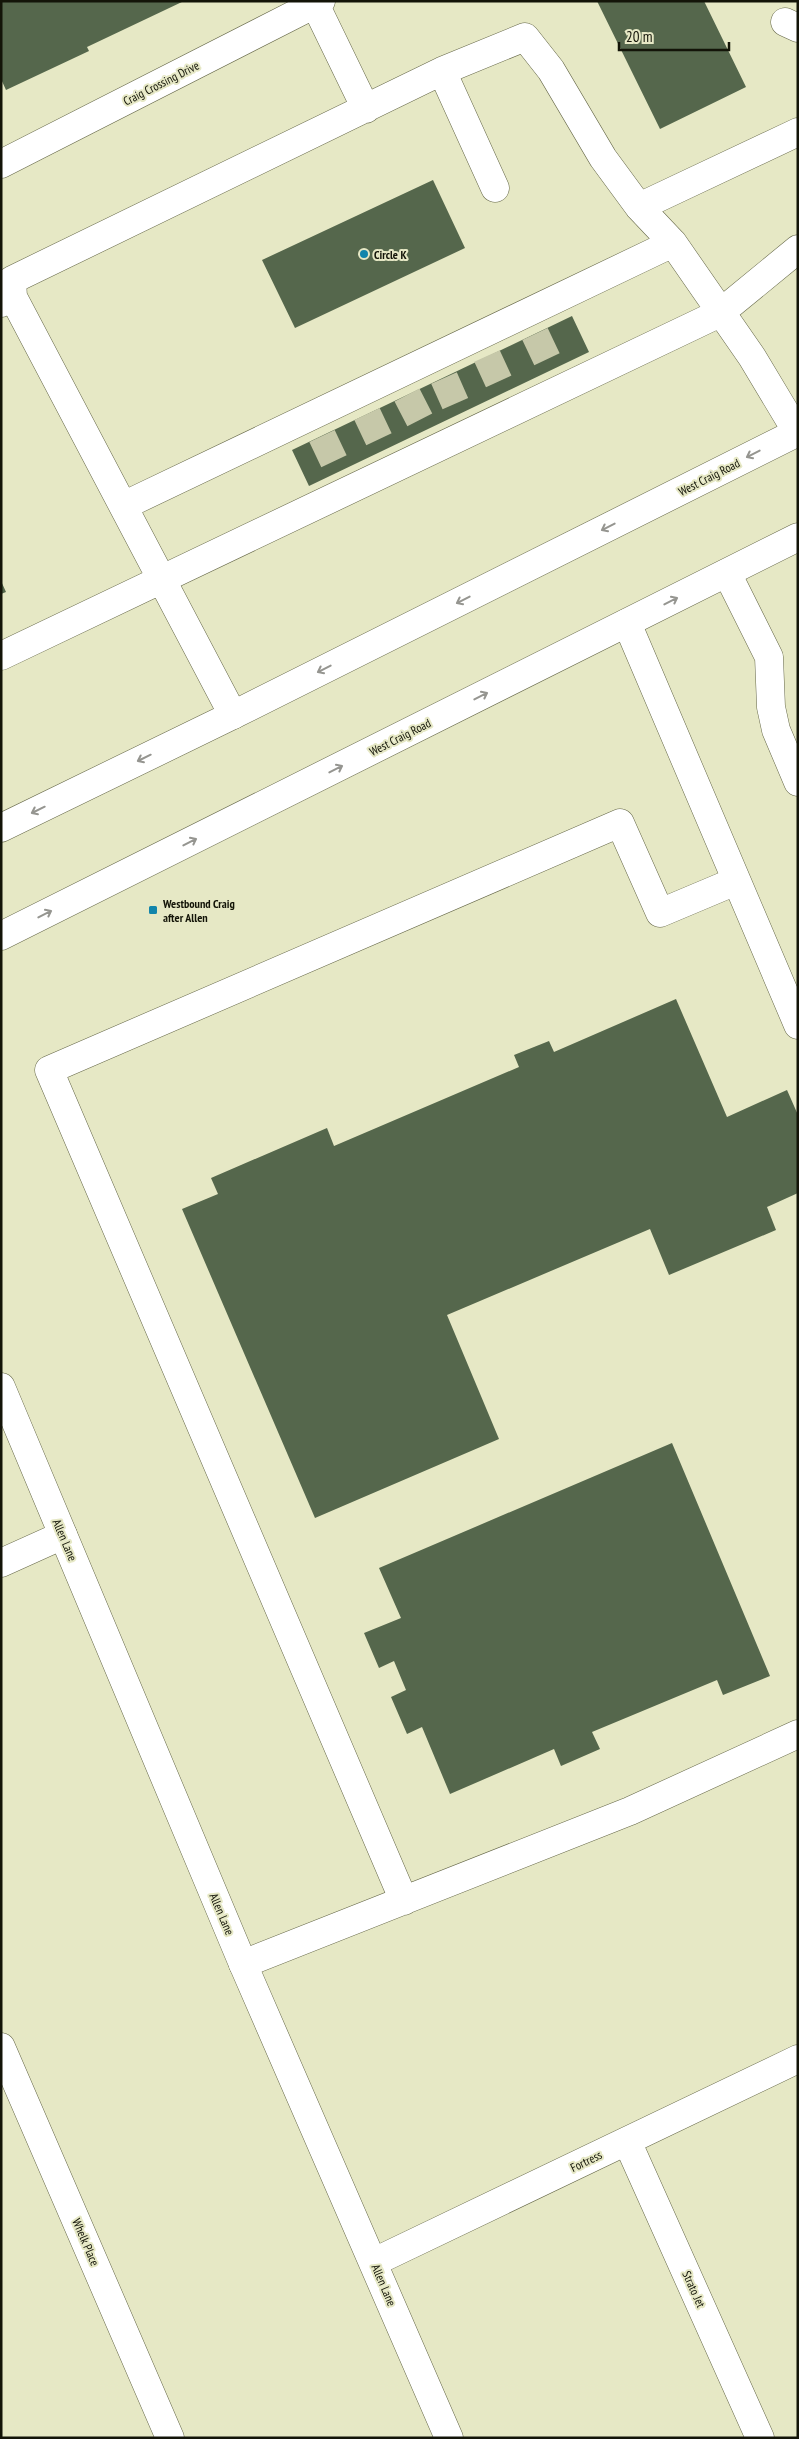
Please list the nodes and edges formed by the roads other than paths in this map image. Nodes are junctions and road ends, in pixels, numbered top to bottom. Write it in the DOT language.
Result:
graph roads {
  1 [pos="318,3"];
  2 [pos="442,71"];
  3 [pos="366,109"];
  4 [pos="798,132"];
  5 [pos="1,164"];
  6 [pos="495,188"];
  7 [pos="639,208"];
  8 [pos="674,243"];
  9 [pos="798,249"];
  10 [pos="7,300"];
  11 [pos="720,313"];
  12 [pos="797,433"];
  13 [pos="123,506"];
  14 [pos="798,537"];
  15 [pos="727,573"];
  16 [pos="162,580"];
  17 [pos="628,623"];
  18 [pos="1,656"];
  19 [pos="233,715"];
  20 [pos="798,782"];
  21 [pos="1,828"];
  22 [pos="736,881"];
  23 [pos="1,936"];
  24 [pos="798,1025"];
  25 [pos="1,1387"];
  26 [pos="63,1535"];
  27 [pos="1,1563"];
  28 [pos="798,1734"];
  29 [pos="404,1901"];
  30 [pos="243,1964"];
  31 [pos="1,2047"];
  32 [pos="798,2059"];
  33 [pos="627,2141"];
  34 [pos="374,2262"];
  35 [pos="170,2438"];
  36 [pos="449,2438"];
  37 [pos="760,2438"];
  1 -- 3 [label="main road"];
  1 -- 5 [label="main road, Craig Crossing Drive"];
  2 -- 3 [label="main road"];
  2 -- 6 [label="main road"];
  2 -- 7 [label="main road"];
  3 -- 10 [label="main road"];
  4 -- 7 [label="main road"];
  7 -- 8 [label="main road"];
  8 -- 11 [label="main road"];
  8 -- 13 [label="main road"];
  9 -- 11 [label="main road"];
  10 -- 13 [label="main road"];
  11 -- 12 [label="main road"];
  11 -- 16 [label="main road"];
  12 -- 19 [label="main road, West Craig Road, one-way"];
  13 -- 16 [label="main road"];
  14 -- 15 [label="main road, West Craig Road"];
  17 -- 15 [label="main road, West Craig Road, one-way"];
  15 -- 20 [label="main road"];
  16 -- 18 [label="main road"];
  16 -- 19 [label="main road"];
  17 -- 22 [label="main road"];
  23 -- 17 [label="main road, West Craig Road, one-way"];
  19 -- 21 [label="main road, West Craig Road, one-way"];
  22 -- 24 [label="main road"];
  22 -- 29 [label="main road"];
  25 -- 26 [label="main road, Allen Lane"];
  26 -- 27 [label="main road"];
  26 -- 30 [label="main road, Allen Lane"];
  28 -- 29 [label="main road"];
  29 -- 30 [label="main road"];
  30 -- 34 [label="main road, Allen Lane"];
  31 -- 35 [label="main road, Whelk Place"];
  32 -- 33 [label="main road, Fortress"];
  33 -- 34 [label="main road, Fortress"];
  33 -- 37 [label="main road, Strato Jet"];
  34 -- 36 [label="main road, Allen Lane"];
}
